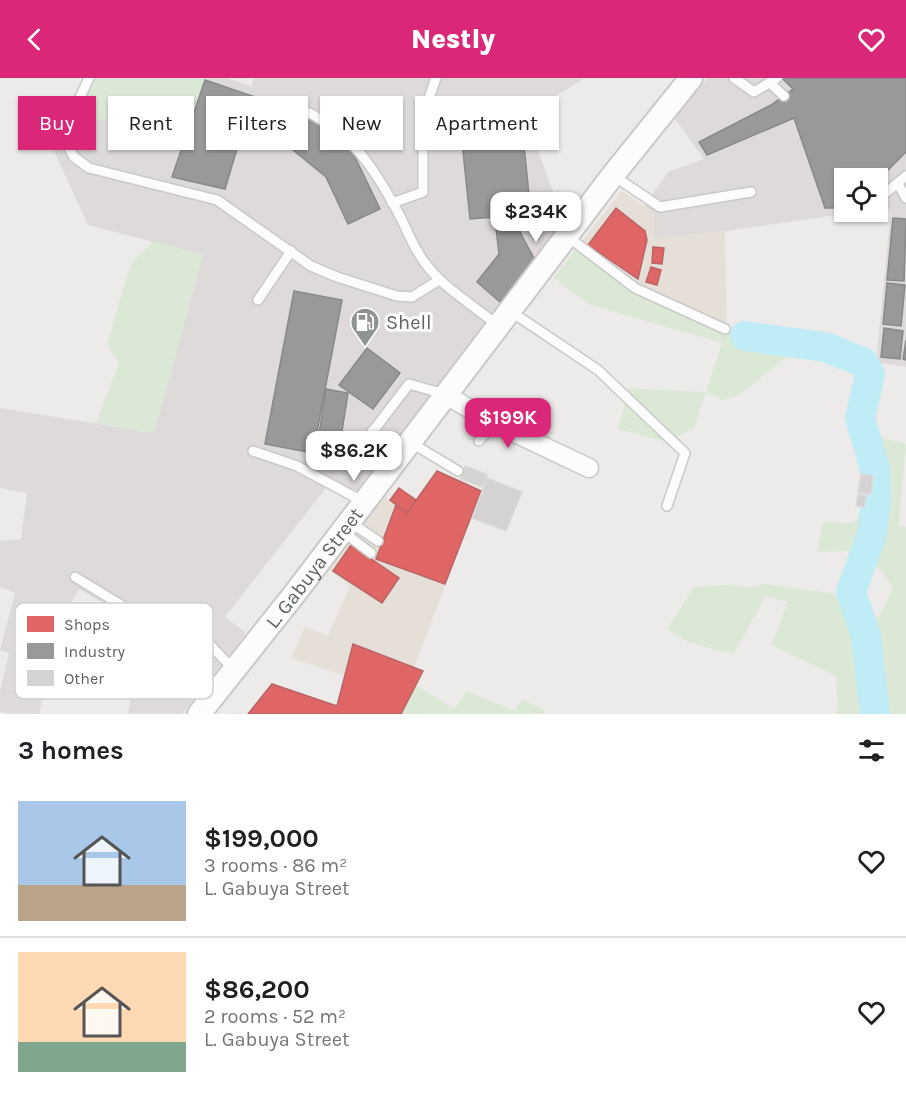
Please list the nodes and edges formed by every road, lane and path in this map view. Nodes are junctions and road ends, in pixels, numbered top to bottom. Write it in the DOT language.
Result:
graph roads {
  1 [pos="89,78"];
  2 [pos="436,78"];
  3 [pos="691,78"];
  4 [pos="734,78"];
  5 [pos="774,81"];
  6 [pos="784,96"];
  7 [pos="308,111"];
  8 [pos="613,174"];
  9 [pos="906,176"];
  10 [pos="898,184"];
  11 [pos="888,191"];
  12 [pos="751,192"];
  13 [pos="906,198"];
  14 [pos="392,202"];
  15 [pos="566,237"];
  16 [pos="291,251"];
  17 [pos="439,280"];
  18 [pos="258,300"];
  19 [pos="504,318"];
  20 [pos="725,329"];
  21 [pos="446,395"];
  22 [pos="494,423"];
  23 [pos="372,431"];
  24 [pos="479,441"];
  25 [pos="410,442"];
  26 [pos="252,451"];
  27 [pos="357,452"];
  28 [pos="394,463"];
  29 [pos="589,468"];
  30 [pos="458,471"];
  31 [pos="364,502"];
  32 [pos="667,506"];
  33 [pos="346,526"];
  34 [pos="378,541"];
  35 [pos="371,553"];
  36 [pos="75,577"];
  37 [pos="118,603"];
  38 [pos="213,648"];
  39 [pos="233,669"];
  40 [pos="213,685"];
  41 [pos="218,690"];
  42 [pos="213,696"];
  43 [pos="211,699"];
  44 [pos="199,714"];
  1 -- 16 [label="lane"];
  2 -- 14 [label="lane"];
  3 -- 8 [label="street, L. Gabuya Street"];
  4 -- 5 [label="lane"];
  5 -- 6 [label="lane"];
  7 -- 14 [label="lane"];
  8 -- 12 [label="lane"];
  8 -- 15 [label="street, L. Gabuya Street"];
  9 -- 10 [label="lane"];
  10 -- 11 [label="lane"];
  10 -- 13 [label="lane"];
  14 -- 17 [label="lane"];
  15 -- 19 [label="street, L. Gabuya Street"];
  15 -- 20 [label="lane"];
  16 -- 17 [label="lane"];
  16 -- 18 [label="lane"];
  17 -- 19 [label="lane"];
  19 -- 21 [label="street, L. Gabuya Street"];
  19 -- 32 [label="lane"];
  21 -- 22 [label="street"];
  21 -- 23 [label="lane"];
  21 -- 25 [label="street, L. Gabuya Street"];
  22 -- 24 [label="lane"];
  22 -- 29 [label="street"];
  23 -- 27 [label="lane"];
  23 -- 28 [label="lane"];
  25 -- 28 [label="street, L. Gabuya Street"];
  25 -- 30 [label="lane"];
  26 -- 31 [label="lane"];
  28 -- 31 [label="street, L. Gabuya Street"];
  31 -- 33 [label="street, L. Gabuya Street"];
  33 -- 34 [label="lane"];
  33 -- 35 [label="lane"];
  33 -- 39 [label="street, L. Gabuya Street"];
  36 -- 37 [label="lane"];
  38 -- 39 [label="lane"];
  39 -- 41 [label="street, L. Gabuya Street"];
  40 -- 41 [label="lane"];
  41 -- 42 [label="street, L. Gabuya Street"];
  43 -- 44 [label="street, L. Gabuya Street"];
}
